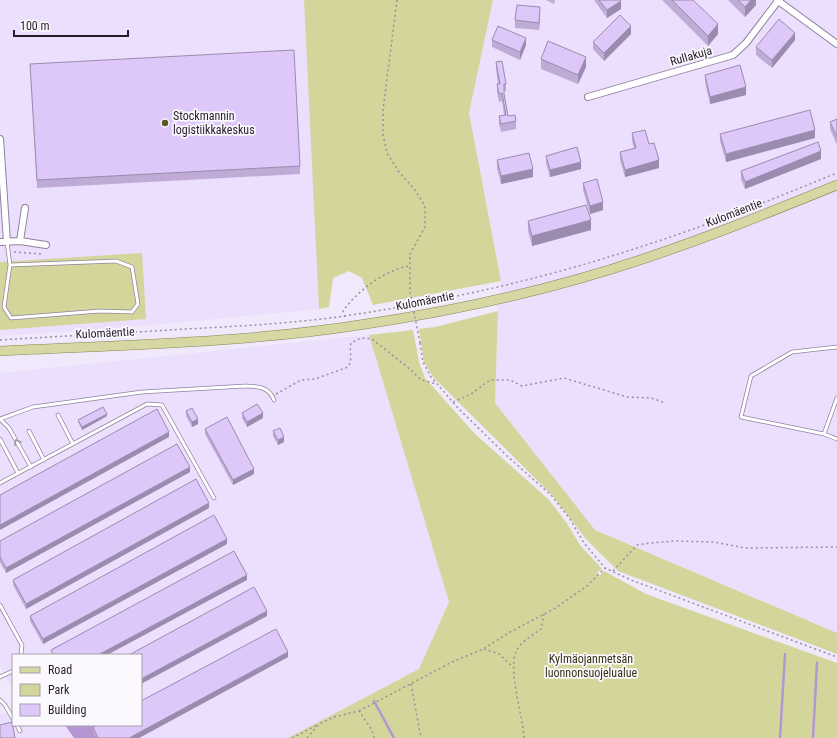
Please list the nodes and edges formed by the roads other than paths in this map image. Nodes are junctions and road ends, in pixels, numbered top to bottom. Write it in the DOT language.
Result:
graph roads {
  1 [pos="778,1"];
  2 [pos="837,44"];
  3 [pos="588,97"];
  4 [pos="0,139"];
  5 [pos="837,186"];
  6 [pos="25,208"];
  7 [pos="20,240"];
  8 [pos="3,242"];
  9 [pos="46,245"];
  10 [pos="10,265"];
  11 [pos="837,347"];
  12 [pos="0,351"];
  13 [pos="837,398"];
  14 [pos="274,400"];
  15 [pos="58,416"];
  16 [pos="0,419"];
  17 [pos="29,431"];
  18 [pos="824,434"];
  19 [pos="0,439"];
  20 [pos="837,439"];
  21 [pos="73,444"];
  22 [pos="44,460"];
  23 [pos="31,467"];
  24 [pos="18,473"];
  25 [pos="0,483"];
  26 [pos="214,498"];
  27 [pos="0,605"];
  28 [pos="21,654"];
  29 [pos="12,671"];
  30 [pos="0,677"];
  31 [pos="0,700"];
  32 [pos="12,717"];
  33 [pos="17,726"];
  34 [pos="20,731"];
  1 -- 2 [label="street"];
  1 -- 3 [label="street, Rullakuja"];
  4 -- 8 [label="street"];
  5 -- 12 [label="main road, Kulomäentie"];
  6 -- 7 [label="street"];
  7 -- 8 [label="street"];
  7 -- 9 [label="street"];
  8 -- 10 [label="lane"];
  10 -- 10 [label="lane"];
  11 -- 18 [label="lane"];
  13 -- 18 [label="lane"];
  14 -- 16 [label="lane"];
  15 -- 21 [label="lane"];
  23 -- 16 [label="lane, one-way"];
  17 -- 22 [label="lane"];
  18 -- 20 [label="lane"];
  19 -- 24 [label="lane"];
  21 -- 22 [label="lane"];
  21 -- 26 [label="lane"];
  22 -- 23 [label="lane"];
  23 -- 24 [label="lane"];
  24 -- 25 [label="lane"];
  27 -- 28 [label="lane"];
  29 -- 30 [label="lane"];
  31 -- 32 [label="lane"];
  33 -- 34 [label="lane"];
}
